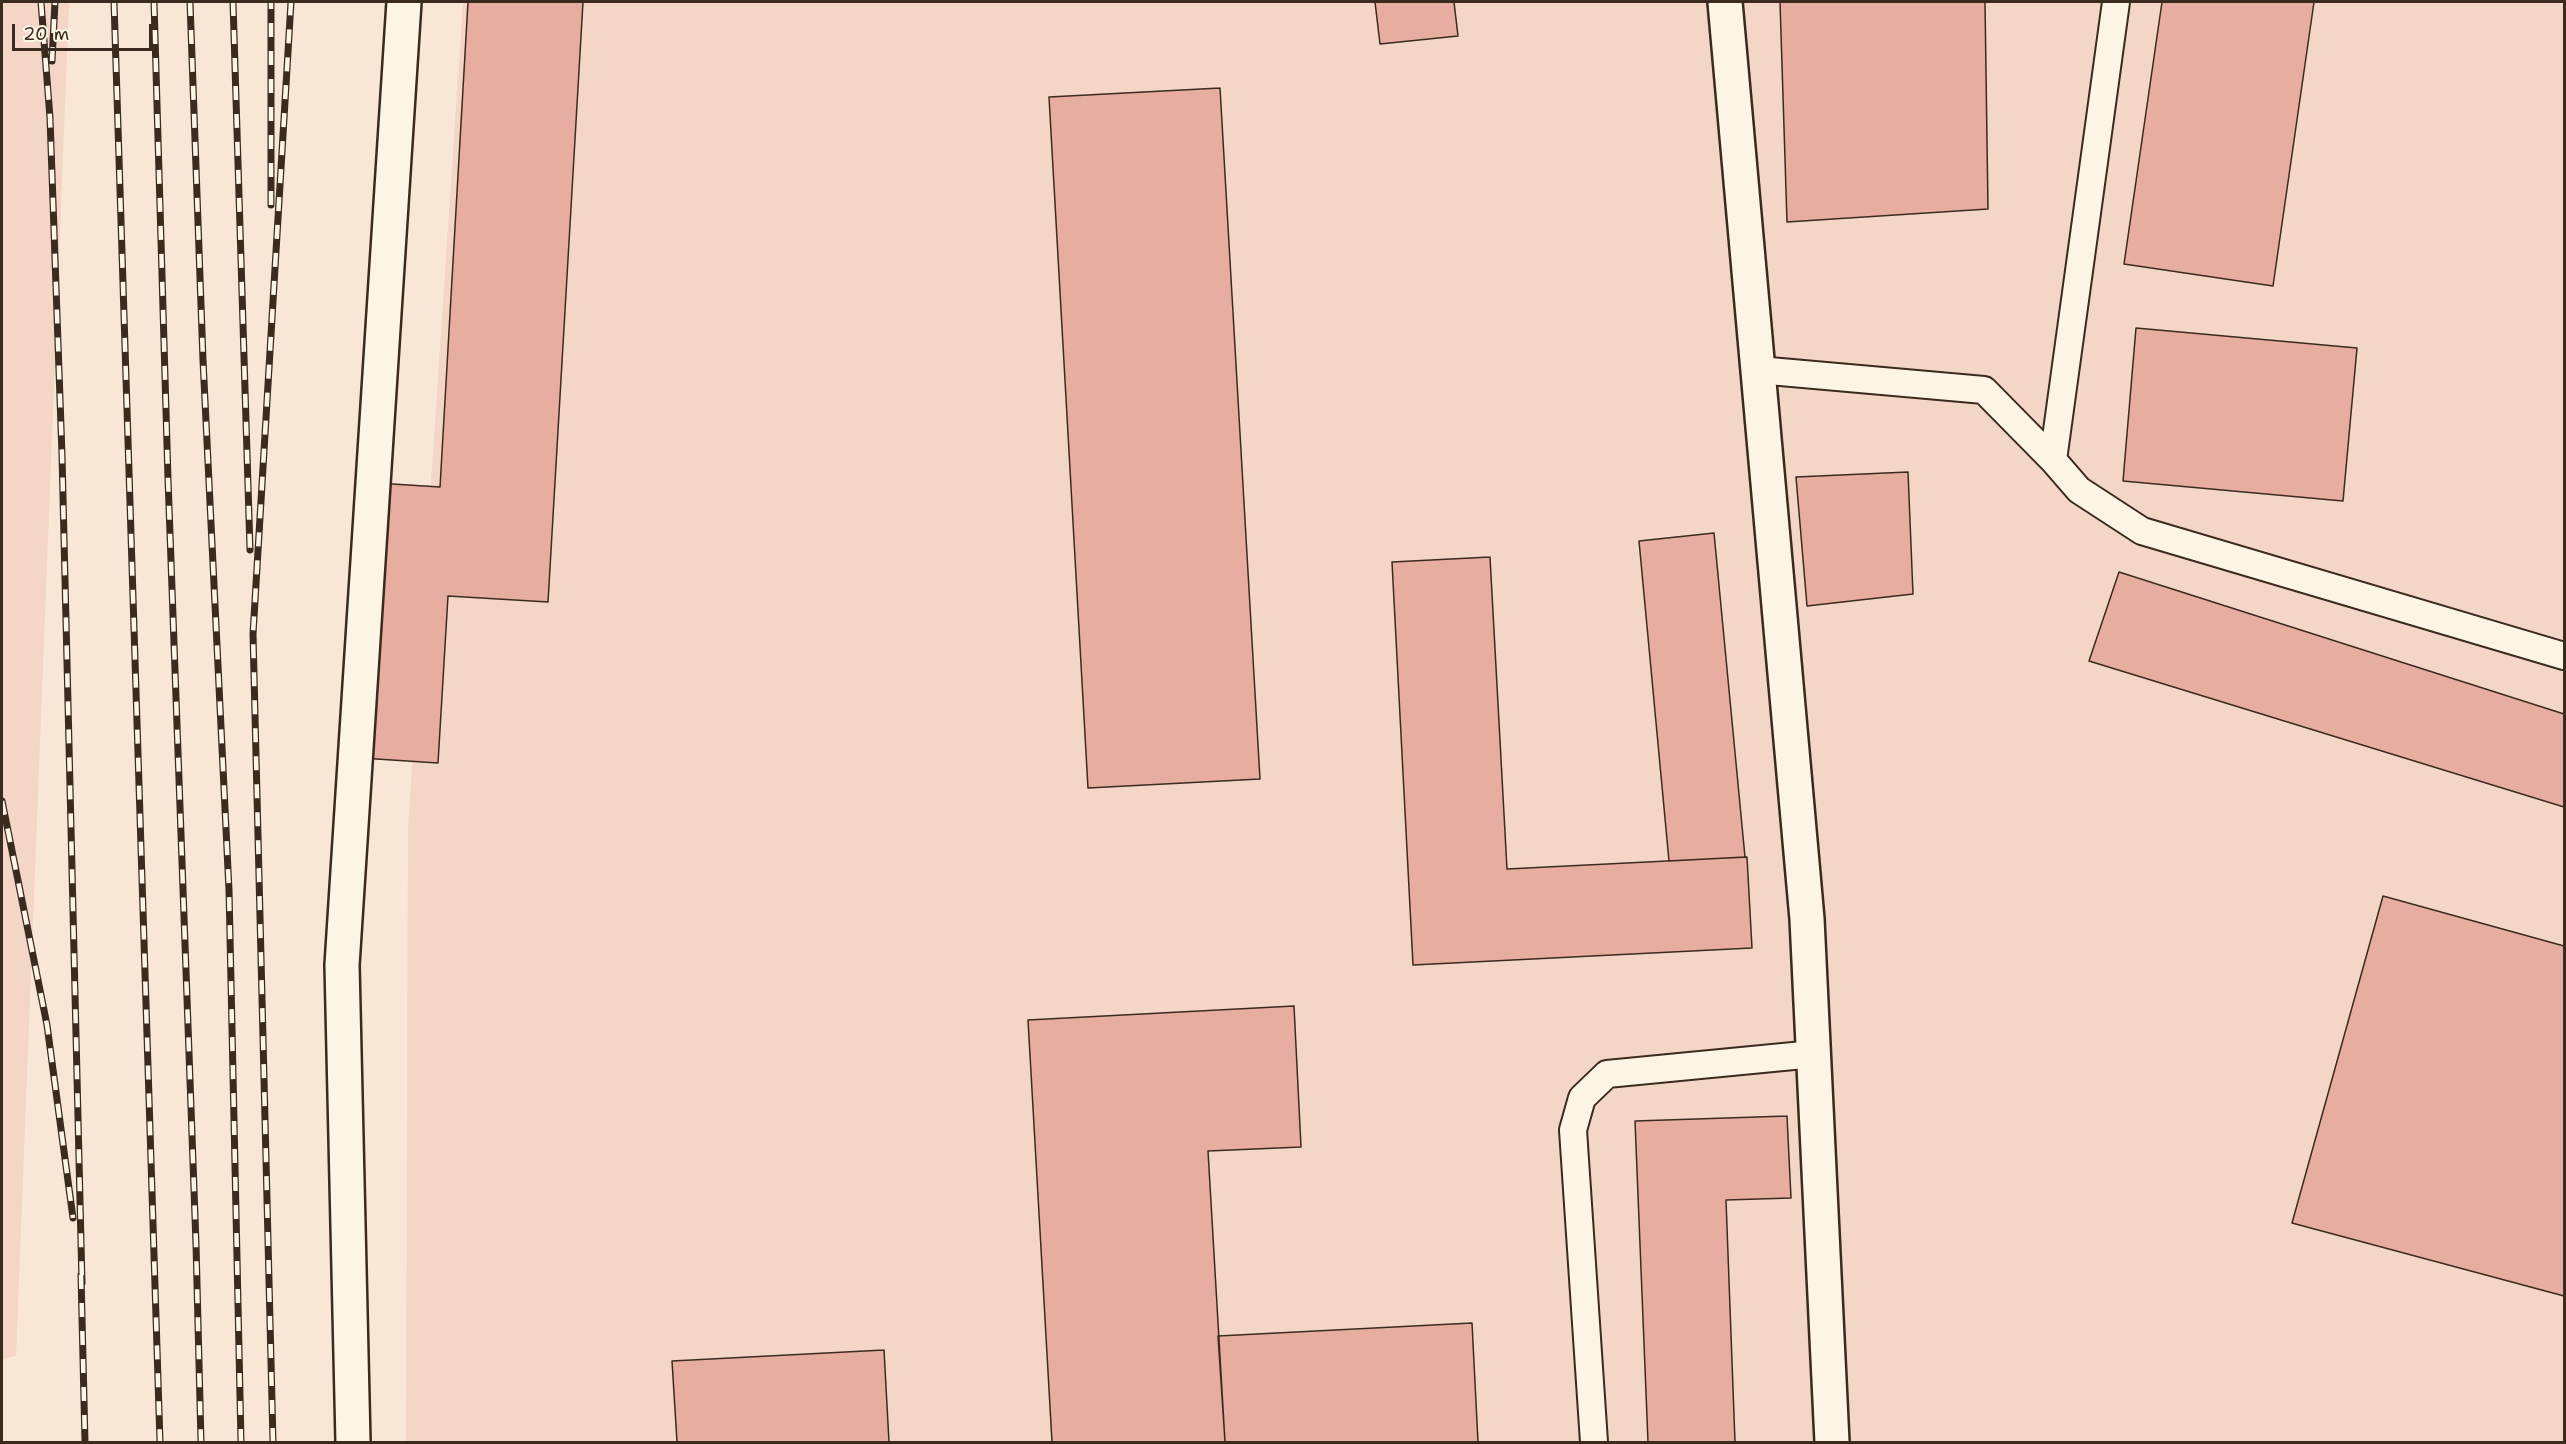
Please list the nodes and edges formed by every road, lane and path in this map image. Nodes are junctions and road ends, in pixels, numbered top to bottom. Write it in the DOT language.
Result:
graph roads {
  1 [pos="404,2"];
  2 [pos="1725,2"];
  3 [pos="2116,2"];
  4 [pos="1758,370"];
  5 [pos="2053,460"];
  6 [pos="2565,656"];
  7 [pos="1814,1054"];
  8 [pos="353,1443"];
  9 [pos="1594,1443"];
  10 [pos="1832,1443"];
  1 -- 8 [label="street"];
  2 -- 4 [label="street"];
  3 -- 5 [label="lane"];
  4 -- 5 [label="lane"];
  4 -- 7 [label="street"];
  5 -- 6 [label="lane"];
  7 -- 9 [label="lane"];
  7 -- 10 [label="street"];
}
